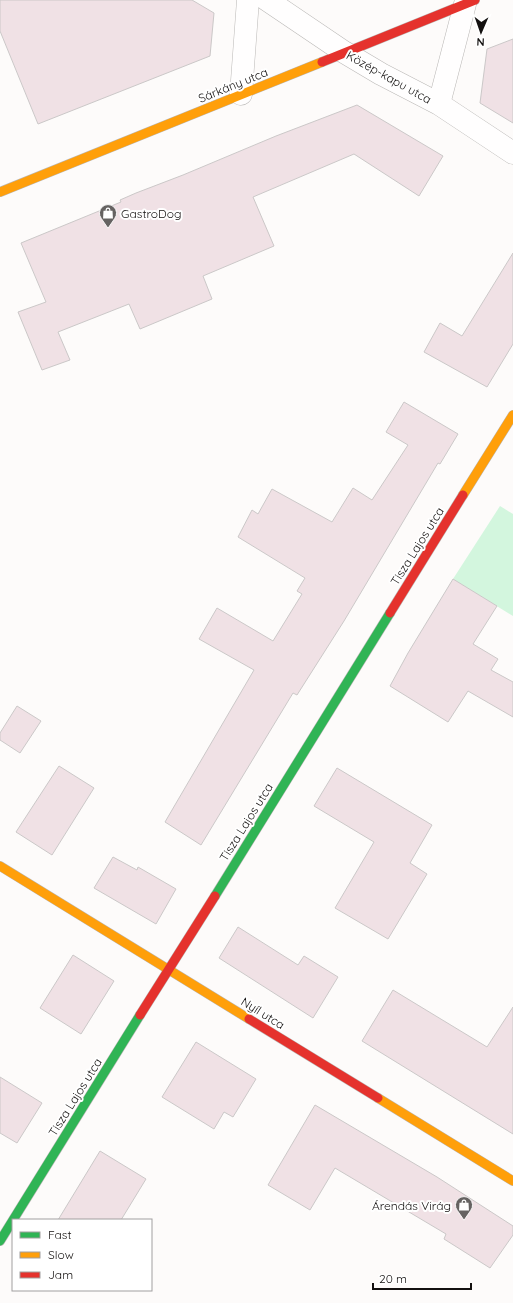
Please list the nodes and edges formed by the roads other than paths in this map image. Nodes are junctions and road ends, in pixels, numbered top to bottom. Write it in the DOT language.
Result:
graph roads {
  1 [pos="248,0"];
  2 [pos="266,0"];
  3 [pos="470,2"];
  4 [pos="344,52"];
  5 [pos="241,94"];
  6 [pos="439,104"];
  7 [pos="513,153"];
  8 [pos="0,192"];
  9 [pos="513,415"];
  10 [pos="0,866"];
  11 [pos="168,970"];
  12 [pos="513,1181"];
  13 [pos="14,1219"];
  14 [pos="12,1222"];
  15 [pos="0,1241"];
  1 -- 5 [label="street"];
  2 -- 4 [label="street, Közép-kapu utca"];
  3 -- 4 [label="street, Sárkány utca"];
  3 -- 6 [label="street"];
  4 -- 5 [label="street, Sárkány utca"];
  4 -- 6 [label="street, Közép-kapu utca"];
  5 -- 8 [label="street, Sárkány utca"];
  6 -- 7 [label="street, Közép-kapu utca"];
  9 -- 11 [label="street, Tisza Lajos utca"];
  10 -- 11 [label="street, Nyíl utca"];
  11 -- 12 [label="street, Nyíl utca"];
  11 -- 13 [label="street, Tisza Lajos utca"];
  14 -- 15 [label="street, Tisza Lajos utca"];
}
